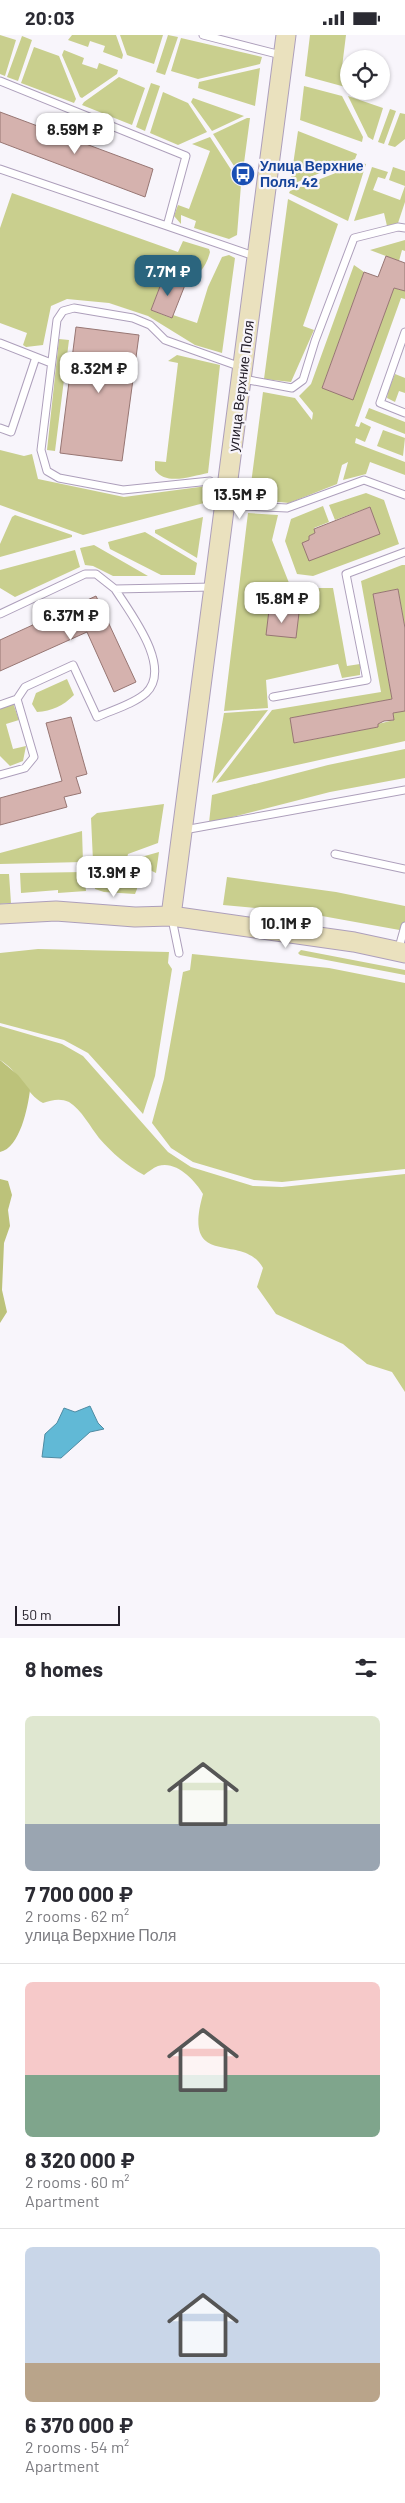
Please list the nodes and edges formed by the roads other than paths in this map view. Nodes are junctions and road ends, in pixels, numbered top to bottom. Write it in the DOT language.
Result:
graph roads {
  1 [pos="203,35"];
  2 [pos="286,35"];
  3 [pos="284,56"];
  4 [pos="0,81"];
  5 [pos="0,169"];
  6 [pos="167,226"];
  7 [pos="405,228"];
  8 [pos="257,257"];
  9 [pos="405,332"];
  10 [pos="0,343"];
  11 [pos="36,357"];
  12 [pos="52,363"];
  13 [pos="243,373"];
  14 [pos="405,413"];
  15 [pos="0,428"];
  16 [pos="210,481"];
  17 [pos="405,495"];
  18 [pos="225,505"];
  19 [pos="405,552"];
  20 [pos="215,587"];
  21 [pos="115,589"];
  22 [pos="0,614"];
  23 [pos="273,697"];
  24 [pos="16,699"];
  25 [pos="0,705"];
  26 [pos="0,775"];
  27 [pos="405,790"];
  28 [pos="184,831"];
  29 [pos="334,854"];
  30 [pos="405,869"];
  31 [pos="0,914"];
  32 [pos="172,916"];
  33 [pos="405,926"];
  34 [pos="179,953"];
  35 [pos="401,953"];
  1 -- 3 [label="lane"];
  2 -- 3 [label="street, улица Верхние Поля"];
  3 -- 8 [label="street, улица Верхние Поля"];
  4 -- 6 [label="lane"];
  5 -- 6 [label="lane"];
  6 -- 8 [label="lane"];
  7 -- 13 [label="lane"];
  8 -- 13 [label="street, улица Верхние Поля"];
  9 -- 14 [label="lane"];
  10 -- 11 [label="lane"];
  11 -- 12 [label="lane"];
  11 -- 15 [label="lane"];
  12 -- 13 [label="lane"];
  12 -- 16 [label="lane"];
  13 -- 18 [label="street, улица Верхние Поля"];
  17 -- 18 [label="lane"];
  18 -- 20 [label="street, улица Верхние Поля"];
  19 -- 23 [label="lane"];
  20 -- 21 [label="lane"];
  20 -- 28 [label="street, улица Верхние Поля"];
  21 -- 22 [label="lane"];
  21 -- 24 [label="lane"];
  24 -- 25 [label="lane"];
  24 -- 26 [label="lane"];
  27 -- 28 [label="lane"];
  28 -- 32 [label="street, улица Верхние Поля"];
  29 -- 30 [label="lane"];
  31 -- 32 [label="street"];
  32 -- 34 [label="lane"];
  32 -- 35 [label="street"];
  33 -- 35 [label="lane"];
}
